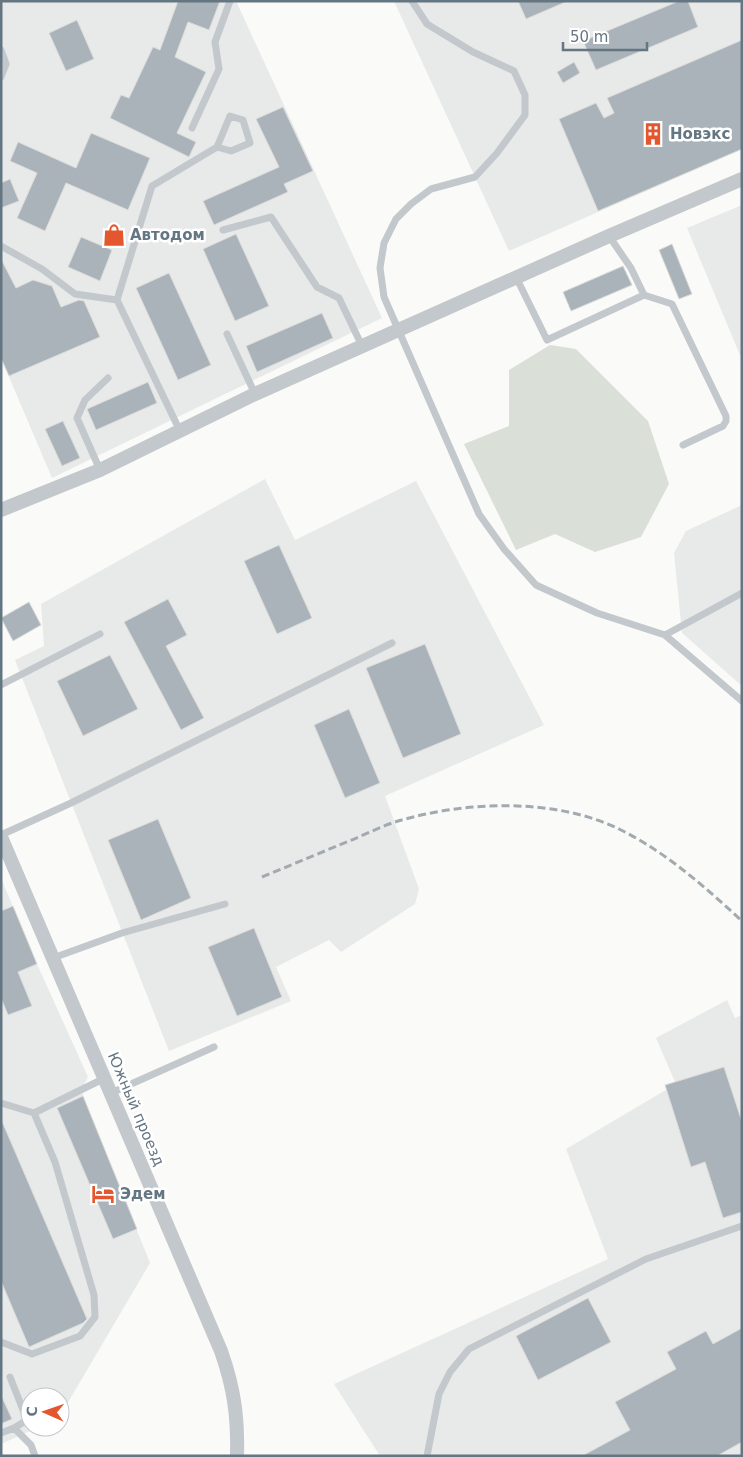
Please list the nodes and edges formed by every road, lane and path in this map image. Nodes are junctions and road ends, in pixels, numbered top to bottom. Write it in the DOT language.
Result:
graph roads {
  1 [pos="230,1"];
  2 [pos="412,1"];
  3 [pos="1,50"];
  4 [pos="1,77"];
  5 [pos="192,128"];
  6 [pos="217,147"];
  7 [pos="742,179"];
  8 [pos="222,230"];
  9 [pos="608,236"];
  10 [pos="1,246"];
  11 [pos="516,277"];
  12 [pos="644,295"];
  13 [pos="116,300"];
  14 [pos="398,329"];
  15 [pos="227,334"];
  16 [pos="362,346"];
  17 [pos="108,378"];
  18 [pos="255,394"];
  19 [pos="179,430"];
  20 [pos="683,445"];
  21 [pos="100,470"];
  22 [pos="1,510"];
  23 [pos="742,593"];
  24 [pos="100,634"];
  25 [pos="665,635"];
  26 [pos="392,643"];
  27 [pos="1,685"];
  28 [pos="742,701"];
  29 [pos="1,836"];
  30 [pos="225,904"];
  31 [pos="53,958"];
  32 [pos="214,1047"];
  33 [pos="105,1078"];
  34 [pos="111,1093"];
  35 [pos="1,1103"];
  36 [pos="34,1113"];
  37 [pos="742,1226"];
  38 [pos="1,1342"];
  39 [pos="10,1377"];
  40 [pos="14,1428"];
  41 [pos="1,1434"];
  42 [pos="35,1456"];
  43 [pos="237,1456"];
  44 [pos="427,1456"];
  1 -- 5 [label="lane"];
  2 -- 14 [label="lane"];
  3 -- 4 [label="lane"];
  6 -- 6 [label="lane"];
  6 -- 13 [label="lane"];
  7 -- 9 [label="street"];
  8 -- 16 [label="lane"];
  9 -- 11 [label="street"];
  9 -- 12 [label="lane"];
  10 -- 13 [label="lane"];
  11 -- 12 [label="lane"];
  11 -- 14 [label="street"];
  12 -- 20 [label="lane"];
  13 -- 19 [label="lane"];
  14 -- 16 [label="street"];
  14 -- 25 [label="lane"];
  15 -- 18 [label="lane"];
  16 -- 18 [label="street"];
  17 -- 21 [label="lane"];
  18 -- 19 [label="street"];
  19 -- 21 [label="street"];
  21 -- 22 [label="street"];
  23 -- 25 [label="lane"];
  24 -- 27 [label="lane"];
  25 -- 28 [label="lane"];
  26 -- 29 [label="lane"];
  29 -- 31 [label="street, Южный проезд"];
  30 -- 31 [label="lane"];
  31 -- 33 [label="street, Южный проезд"];
  32 -- 34 [label="lane"];
  33 -- 34 [label="street, Южный проезд"];
  33 -- 36 [label="lane"];
  34 -- 43 [label="street, Южный проезд"];
  35 -- 36 [label="lane"];
  36 -- 38 [label="lane"];
  37 -- 44 [label="lane"];
  39 -- 40 [label="lane"];
  40 -- 41 [label="lane"];
  40 -- 42 [label="lane"];
}
